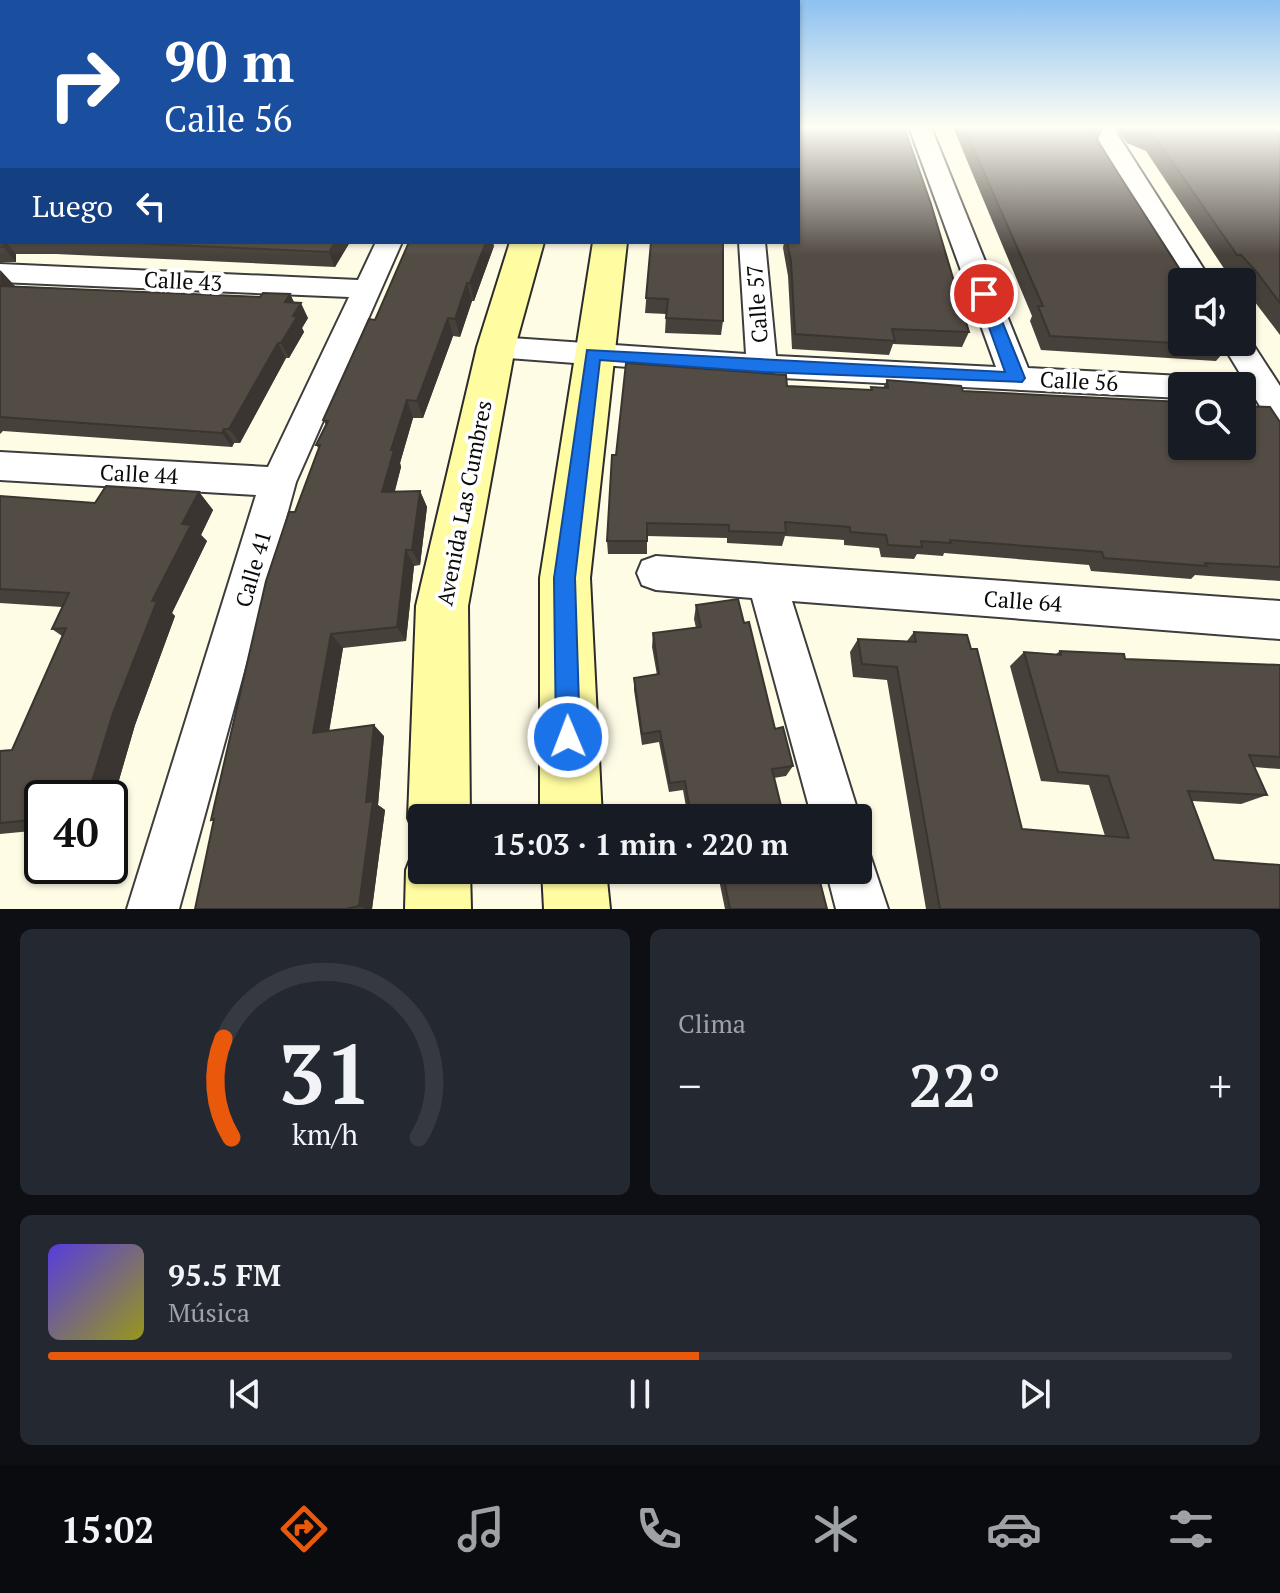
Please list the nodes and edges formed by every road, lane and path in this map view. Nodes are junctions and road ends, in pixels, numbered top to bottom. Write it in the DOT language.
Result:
graph roads {
  1 [pos="936,169"];
  2 [pos="1128,169"];
  3 [pos="388,244"];
  4 [pos="526,244"];
  5 [pos="610,244"];
  6 [pos="752,244"];
  7 [pos="1189,268"];
  8 [pos="0,273"];
  9 [pos="366,289"];
  10 [pos="496,347"];
  11 [pos="593,354"];
  12 [pos="1243,356"];
  13 [pos="762,366"];
  14 [pos="1016,378"];
  15 [pos="1168,386"];
  16 [pos="1263,398"];
  17 [pos="0,466"];
  18 [pos="278,482"];
  19 [pos="656,573"];
  20 [pos="767,583"];
  21 [pos="1280,620"];
  22 [pos="439,804"];
  23 [pos="571,804"];
  24 [pos="832,804"];
  25 [pos="438,884"];
  26 [pos="575,884"];
  27 [pos="855,884"];
  28 [pos="153,909"];
  29 [pos="438,909"];
  30 [pos="577,909"];
  31 [pos="862,909"];
  1 -- 14 [label="street"];
  2 -- 7 [label="street"];
  3 -- 9 [label="street, Calle 41"];
  4 -- 10 [label="street, Avenida Las Cumbres"];
  5 -- 11 [label="street"];
  6 -- 13 [label="street, Calle 57"];
  8 -- 9 [label="street, Calle 43"];
  9 -- 18 [label="street, Calle 41"];
  10 -- 11 [label="street, Calle 56"];
  10 -- 22 [label="street, Avenida Las Cumbres"];
  11 -- 13 [label="street, Calle 56"];
  11 -- 23 [label="street"];
  12 -- 16 [label="street"];
  13 -- 14 [label="street, Calle 56"];
  14 -- 15 [label="street, Calle 56"];
  17 -- 18 [label="street, Calle 44"];
  18 -- 28 [label="street, Calle 41"];
  19 -- 20 [label="street, Calle 64"];
  20 -- 21 [label="street, Calle 64"];
  20 -- 24 [label="street"];
  25 -- 29 [label="street"];
  26 -- 30 [label="street"];
  27 -- 31 [label="street"];
}
